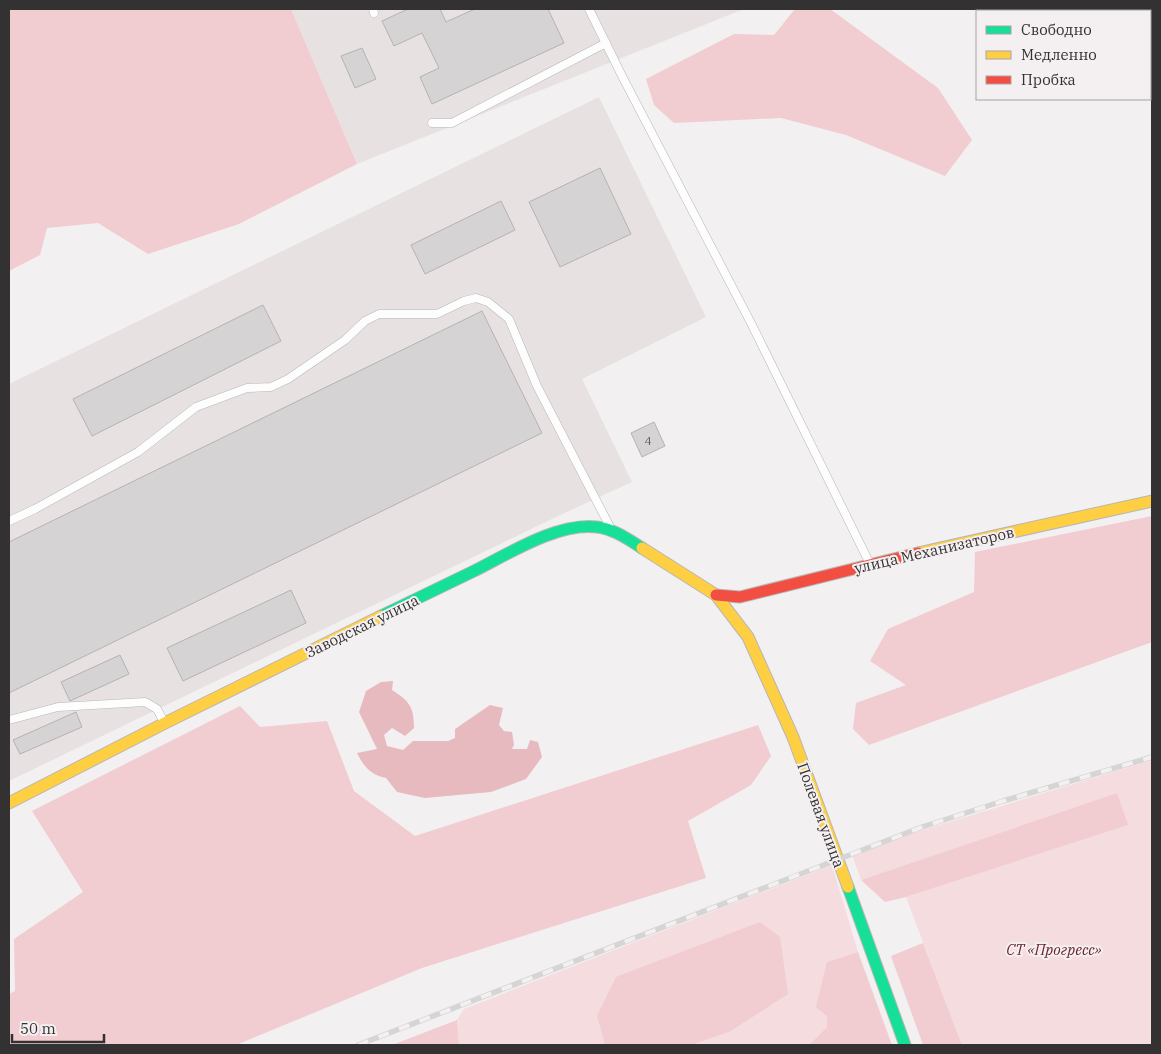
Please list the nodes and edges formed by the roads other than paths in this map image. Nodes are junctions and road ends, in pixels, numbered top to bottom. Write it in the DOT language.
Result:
graph roads {
  1 [pos="589,9"];
  2 [pos="606,43"];
  3 [pos="432,123"];
  4 [pos="1152,501"];
  5 [pos="9,521"];
  6 [pos="613,531"];
  7 [pos="870,564"];
  8 [pos="716,595"];
  9 [pos="9,720"];
  10 [pos="165,723"];
  11 [pos="9,803"];
  12 [pos="904,1045"];
  1 -- 2 [label="lane"];
  2 -- 3 [label="lane"];
  2 -- 7 [label="lane"];
  4 -- 7 [label="street, улица Механизаторов"];
  5 -- 6 [label="lane"];
  6 -- 8 [label="street, Заводская улица"];
  6 -- 10 [label="street, Заводская улица"];
  7 -- 8 [label="street, улица Механизаторов"];
  8 -- 12 [label="street, Полевая улица"];
  9 -- 10 [label="lane"];
  10 -- 11 [label="street, Заводская улица"];
}
